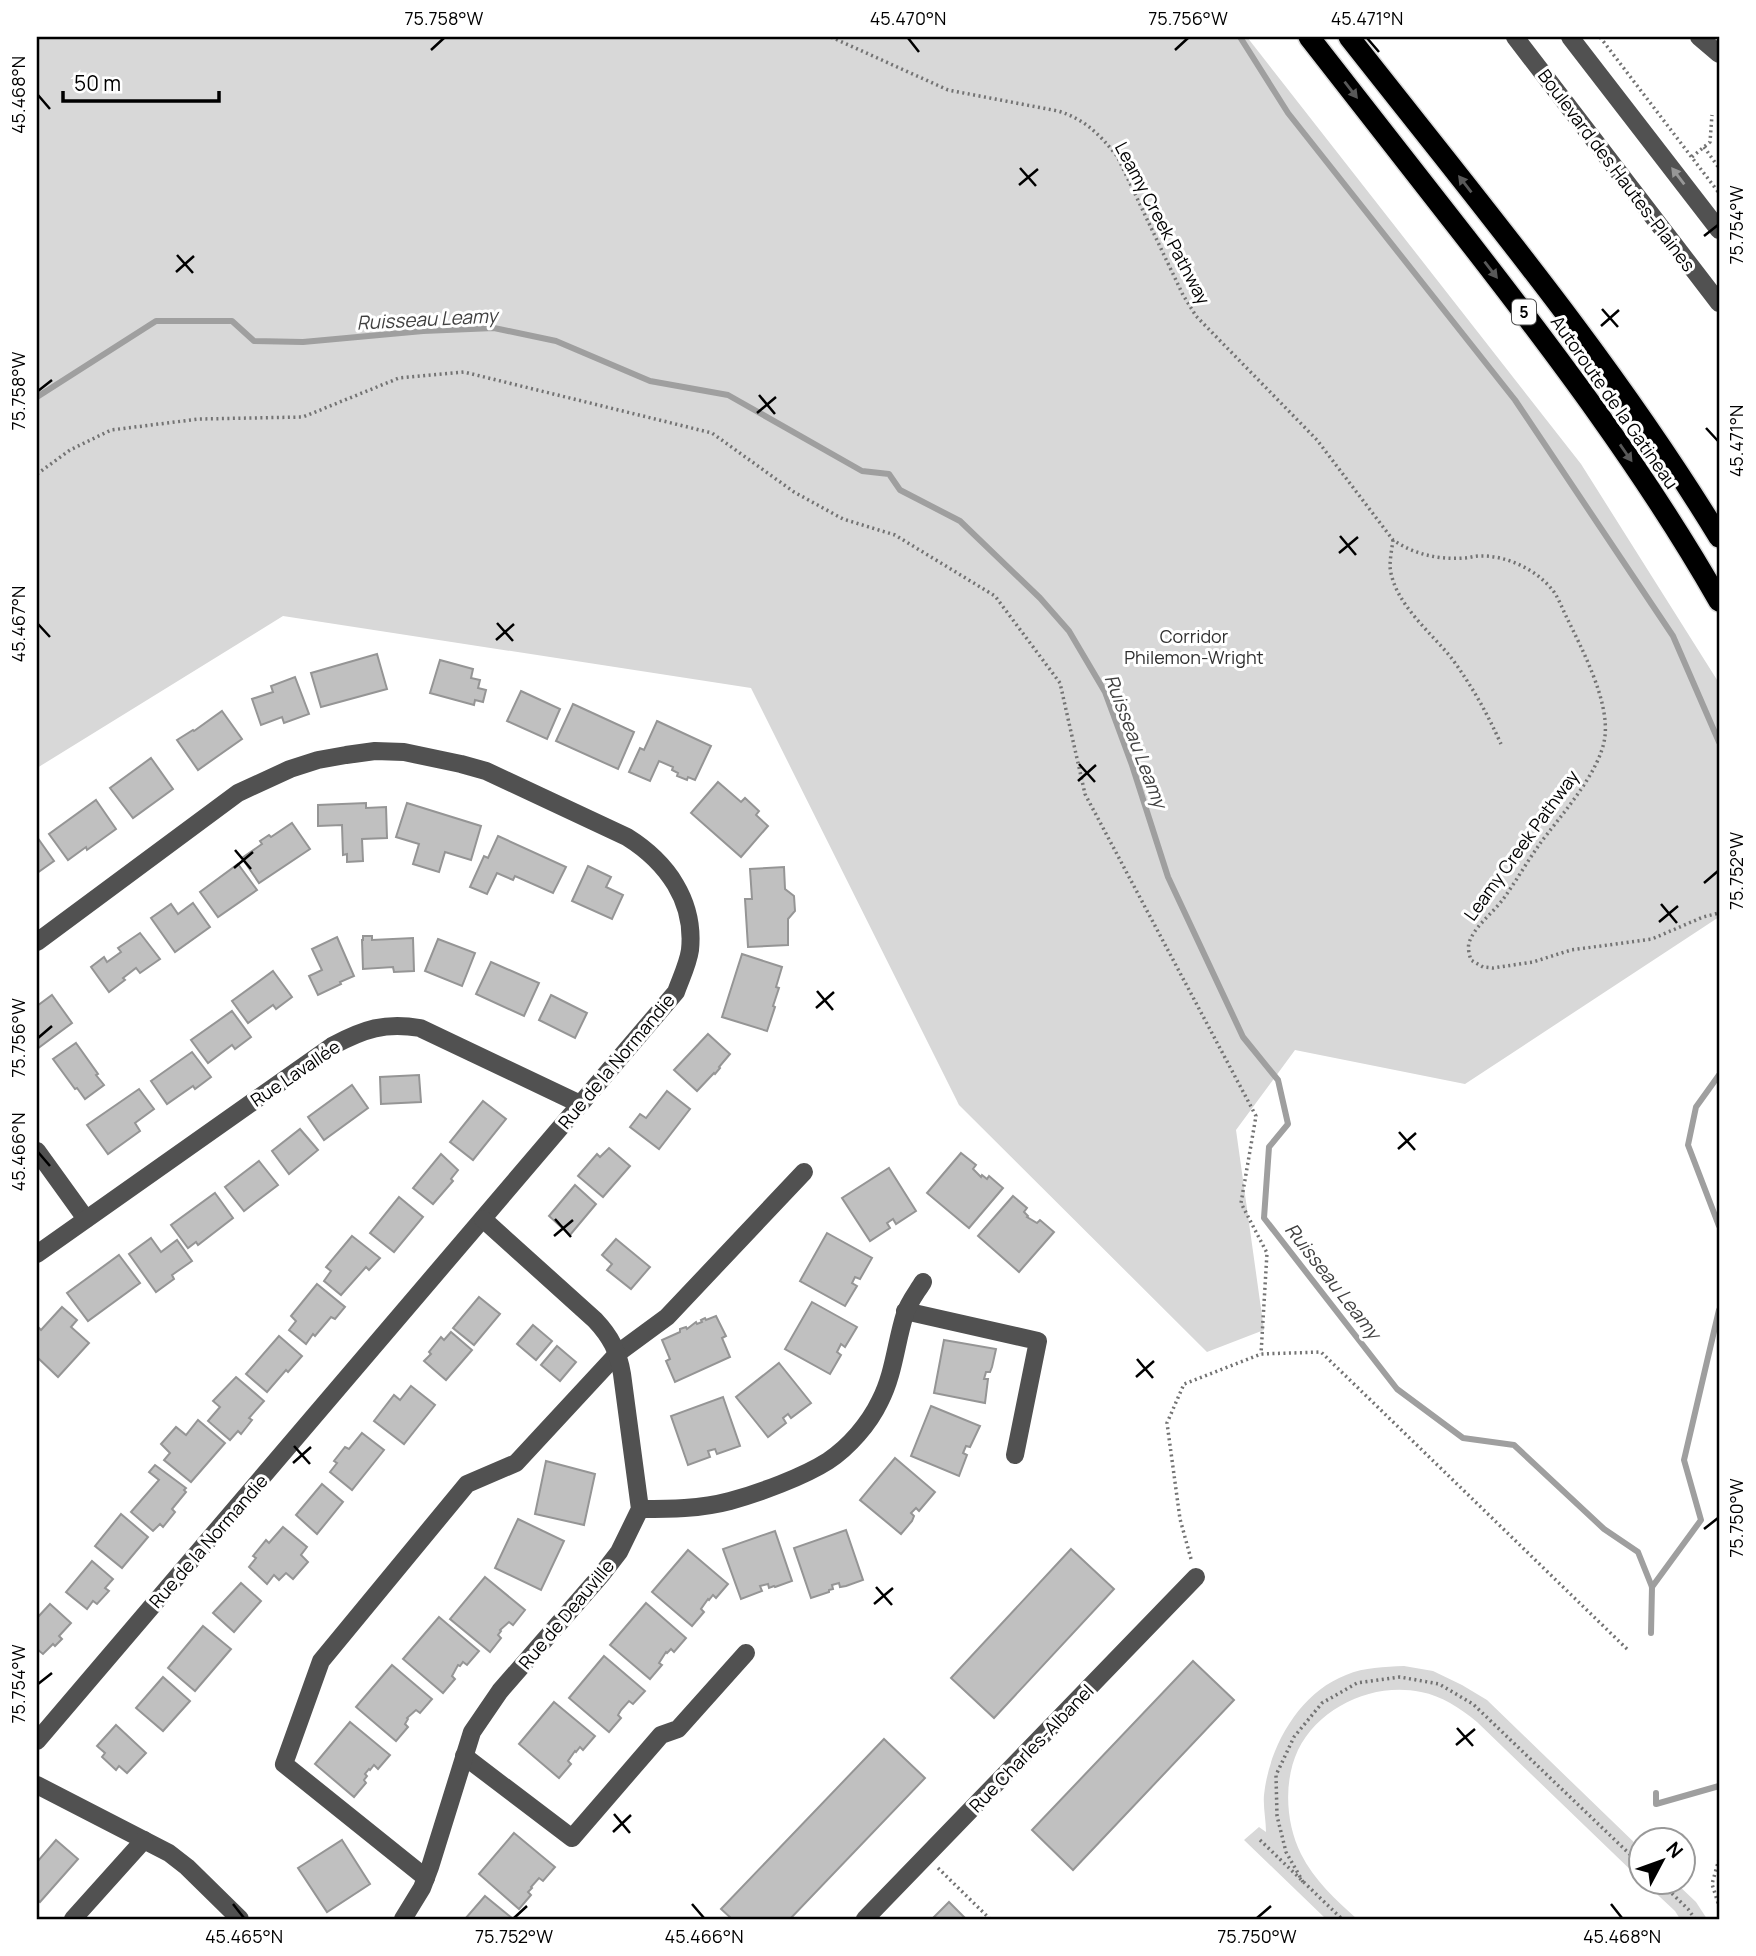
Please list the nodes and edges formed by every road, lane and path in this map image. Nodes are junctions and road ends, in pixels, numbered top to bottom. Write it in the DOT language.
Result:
graph roads {
  1 [pos="831,37"];
  2 [pos="1309,37"];
  3 [pos="1349,37"];
  4 [pos="1515,37"];
  5 [pos="1570,37"];
  6 [pos="1600,37"];
  7 [pos="1699,37"];
  8 [pos="1719,54"];
  9 [pos="1712,115"];
  10 [pos="1704,147"];
  11 [pos="1692,157"];
  12 [pos="1719,168"];
  13 [pos="1719,193"];
  14 [pos="1719,230"];
  15 [pos="1719,303"];
  16 [pos="37,474"];
  17 [pos="1719,537"];
  18 [pos="1393,540"];
  19 [pos="1719,601"];
  20 [pos="1501,744"];
  21 [pos="1719,914"];
  22 [pos="37,942"];
  23 [pos="580,1104"];
  24 [pos="37,1152"];
  25 [pos="804,1172"];
  26 [pos="86,1219"];
  27 [pos="483,1219"];
  28 [pos="37,1254"];
  29 [pos="923,1282"];
  30 [pos="905,1311"];
  31 [pos="618,1353"];
  32 [pos="1261,1354"];
  33 [pos="1015,1455"];
  34 [pos="640,1509"];
  35 [pos="1196,1577"];
  36 [pos="1628,1648"];
  37 [pos="746,1653"];
  38 [pos="37,1741"];
  39 [pos="464,1756"];
  40 [pos="37,1785"];
  41 [pos="144,1840"];
  42 [pos="1260,1840"];
  43 [pos="1626,1851"];
  44 [pos="926,1856"];
  45 [pos="1719,1859"];
  46 [pos="426,1878"];
  47 [pos="1304,1882"];
  48 [pos="1675,1896"];
  49 [pos="1719,1906"];
  50 [pos="73,1919"];
  51 [pos="240,1919"];
  52 [pos="403,1919"];
  53 [pos="865,1919"];
  54 [pos="989,1919"];
  55 [pos="1342,1919"];
  56 [pos="1695,1919"];
  1 -- 18 [label="path, Leamy Creek Pathway"];
  2 -- 19 [label="highway, Autoroute de la Gatineau / 5, one-way"];
  17 -- 3 [label="highway, Autoroute de la Gatineau / 5, one-way"];
  4 -- 15 [label="street, Boulevard des Hautes-Plaines"];
  14 -- 5 [label="street, one-way"];
  6 -- 11 [label="path"];
  7 -- 8 [label="street"];
  9 -- 10 [label="path"];
  10 -- 11 [label="path"];
  10 -- 12 [label="path"];
  11 -- 13 [label="path"];
  16 -- 32 [label="path"];
  18 -- 20 [label="path"];
  18 -- 21 [label="path, Leamy Creek Pathway"];
  22 -- 23 [label="street, Rue de la Normandie"];
  23 -- 26 [label="street, Rue Lavallée"];
  23 -- 27 [label="street, Rue de la Normandie"];
  24 -- 26 [label="street"];
  25 -- 31 [label="street"];
  26 -- 28 [label="street, Rue Lavallée"];
  27 -- 31 [label="street"];
  27 -- 38 [label="street, Rue de la Normandie"];
  29 -- 30 [label="street"];
  30 -- 33 [label="street"];
  30 -- 34 [label="street"];
  31 -- 34 [label="street"];
  31 -- 46 [label="street"];
  32 -- 35 [label="path"];
  32 -- 36 [label="path"];
  34 -- 39 [label="street, Rue de Deauville"];
  35 -- 44 [label="street, Rue Charles-Albanel"];
  37 -- 39 [label="street"];
  39 -- 46 [label="street, Rue de Deauville"];
  40 -- 41 [label="street"];
  41 -- 50 [label="street"];
  41 -- 51 [label="street"];
  42 -- 47 [label="path"];
  43 -- 47 [label="path"];
  44 -- 53 [label="street, Rue Charles-Albanel"];
  44 -- 54 [label="path"];
  45 -- 49 [label="path"];
  46 -- 52 [label="street, Rue de Deauville"];
  47 -- 55 [label="path"];
  48 -- 56 [label="path"];
}
